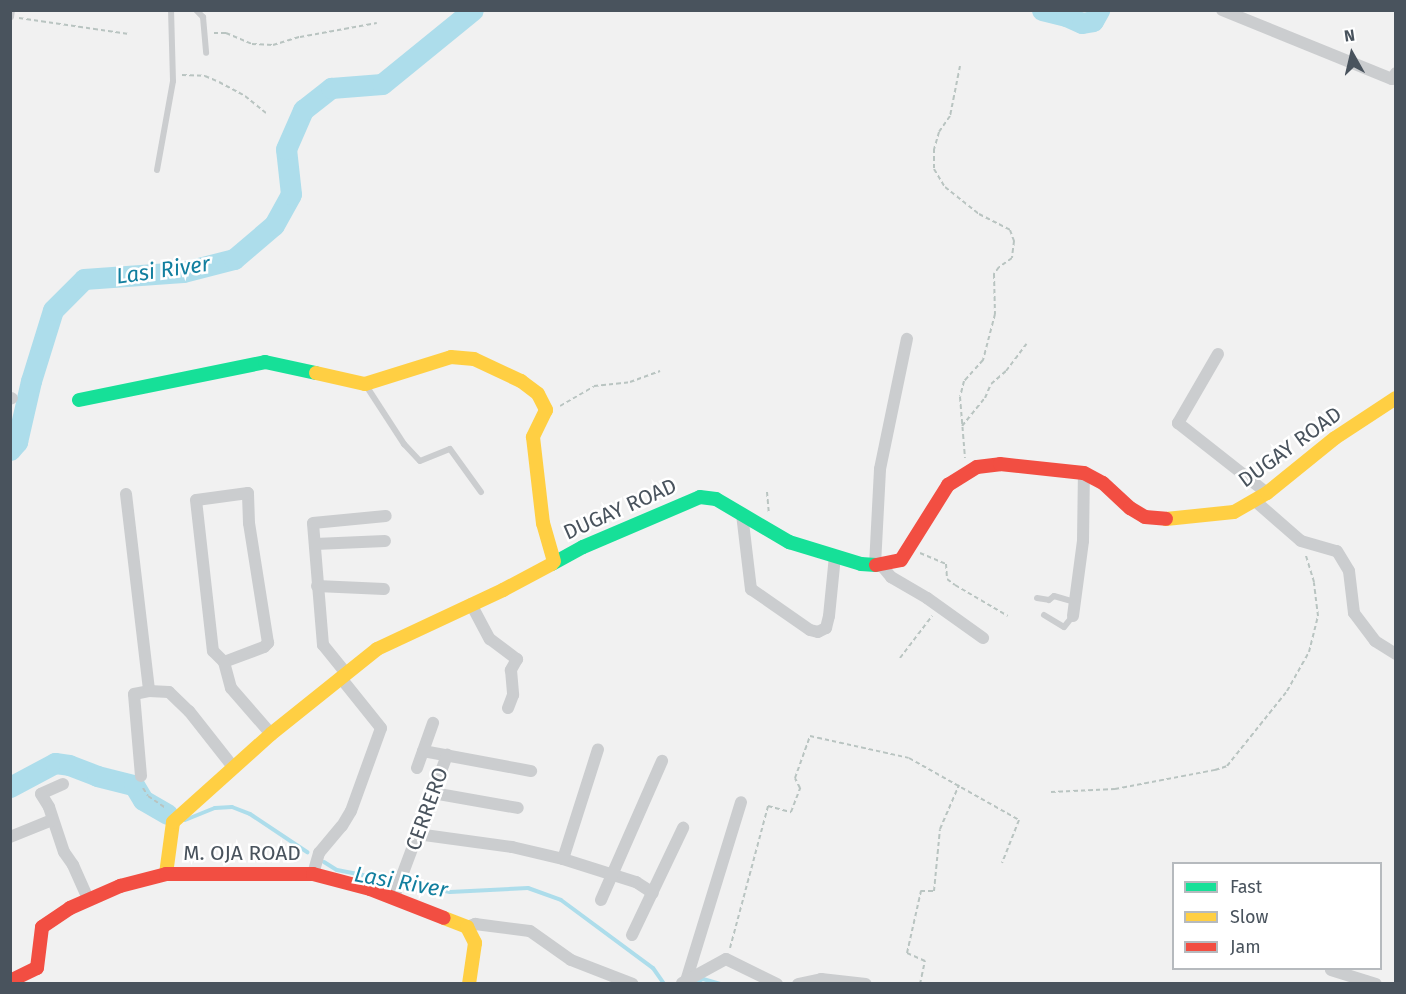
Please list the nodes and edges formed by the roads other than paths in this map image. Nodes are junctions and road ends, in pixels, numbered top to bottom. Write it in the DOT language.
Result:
graph roads {
  1 [pos="12,10"];
  2 [pos="171,10"];
  3 [pos="196,10"];
  4 [pos="1222,10"];
  5 [pos="11,16"];
  6 [pos="206,53"];
  7 [pos="1395,73"];
  8 [pos="157,170"];
  9 [pos="907,339"];
  10 [pos="1218,354"];
  11 [pos="365,384"];
  12 [pos="1395,398"];
  13 [pos="79,400"];
  14 [pos="1084,473"];
  15 [pos="481,492"];
  16 [pos="126,494"];
  17 [pos="1260,497"];
  18 [pos="742,513"];
  19 [pos="386,516"];
  20 [pos="385,541"];
  21 [pos="315,544"];
  22 [pos="835,556"];
  23 [pos="554,561"];
  24 [pos="878,565"];
  25 [pos="317,586"];
  26 [pos="384,589"];
  27 [pos="1037,598"];
  28 [pos="1075,602"];
  29 [pos="471,604"];
  30 [pos="1044,615"];
  31 [pos="1073,616"];
  32 [pos="982,638"];
  33 [pos="1395,654"];
  34 [pos="224,662"];
  35 [pos="343,675"];
  36 [pos="149,692"];
  37 [pos="508,708"];
  38 [pos="433,723"];
  39 [pos="272,734"];
  40 [pos="598,749"];
  41 [pos="423,751"];
  42 [pos="447,755"];
  43 [pos="662,761"];
  44 [pos="233,767"];
  45 [pos="417,768"];
  46 [pos="531,771"];
  47 [pos="141,776"];
  48 [pos="63,784"];
  49 [pos="433,793"];
  50 [pos="741,802"];
  51 [pos="518,808"];
  52 [pos="52,820"];
  53 [pos="683,828"];
  54 [pos="417,834"];
  55 [pos="10,837"];
  56 [pos="563,859"];
  57 [pos="166,874"];
  58 [pos="313,874"];
  59 [pos="613,874"];
  60 [pos="653,893"];
  61 [pos="394,897"];
  62 [pos="88,899"];
  63 [pos="601,900"];
  64 [pos="467,927"];
  65 [pos="632,935"];
  66 [pos="1330,970"];
  67 [pos="10,981"];
  68 [pos="683,982"];
  69 [pos="469,984"];
  70 [pos="633,984"];
  71 [pos="777,984"];
  72 [pos="798,984"];
  73 [pos="866,984"];
  74 [pos="1376,984"];
  1 -- 5 [label="lane"];
  2 -- 8 [label="lane"];
  3 -- 6 [label="lane"];
  4 -- 7 [label="street"];
  9 -- 24 [label="street"];
  10 -- 17 [label="street"];
  11 -- 13 [label="street"];
  11 -- 15 [label="lane"];
  11 -- 23 [label="street"];
  12 -- 17 [label="street, DUGAY ROAD"];
  14 -- 17 [label="street, DUGAY ROAD"];
  14 -- 24 [label="street, DUGAY ROAD"];
  14 -- 28 [label="street"];
  16 -- 36 [label="street"];
  17 -- 33 [label="street"];
  18 -- 22 [label="street, DUGAY ROAD"];
  18 -- 22 [label="street"];
  18 -- 23 [label="street, DUGAY ROAD"];
  19 -- 21 [label="street"];
  20 -- 21 [label="street"];
  21 -- 25 [label="street"];
  22 -- 24 [label="street, DUGAY ROAD"];
  23 -- 29 [label="street, DUGAY ROAD"];
  24 -- 32 [label="street"];
  25 -- 26 [label="street"];
  25 -- 35 [label="street"];
  27 -- 28 [label="lane"];
  28 -- 31 [label="street"];
  29 -- 35 [label="street, DUGAY ROAD"];
  29 -- 37 [label="street"];
  30 -- 31 [label="lane"];
  34 -- 34 [label="street"];
  34 -- 39 [label="street"];
  35 -- 39 [label="street, DUGAY ROAD"];
  35 -- 58 [label="street"];
  36 -- 44 [label="street"];
  36 -- 47 [label="street"];
  38 -- 41 [label="street"];
  39 -- 44 [label="street, DUGAY ROAD"];
  40 -- 56 [label="street"];
  41 -- 42 [label="street"];
  41 -- 45 [label="street"];
  42 -- 46 [label="street"];
  42 -- 49 [label="street, CERRERO"];
  43 -- 59 [label="street"];
  44 -- 57 [label="street, DUGAY ROAD"];
  48 -- 52 [label="street"];
  49 -- 51 [label="street"];
  49 -- 54 [label="street, CERRERO"];
  50 -- 68 [label="street"];
  52 -- 55 [label="street"];
  52 -- 62 [label="street"];
  53 -- 60 [label="street"];
  54 -- 56 [label="street"];
  54 -- 61 [label="street, CERRERO"];
  56 -- 59 [label="street"];
  57 -- 58 [label="street, M. OJA ROAD"];
  57 -- 62 [label="street, M. OJA ROAD"];
  58 -- 61 [label="street, M. OJA ROAD"];
  59 -- 60 [label="street"];
  59 -- 63 [label="street"];
  60 -- 65 [label="street"];
  61 -- 64 [label="street, M. OJA ROAD"];
  62 -- 67 [label="street, M. OJA ROAD"];
  64 -- 69 [label="street"];
  64 -- 70 [label="street"];
  66 -- 74 [label="street"];
  68 -- 71 [label="street"];
  72 -- 73 [label="street"];
}
